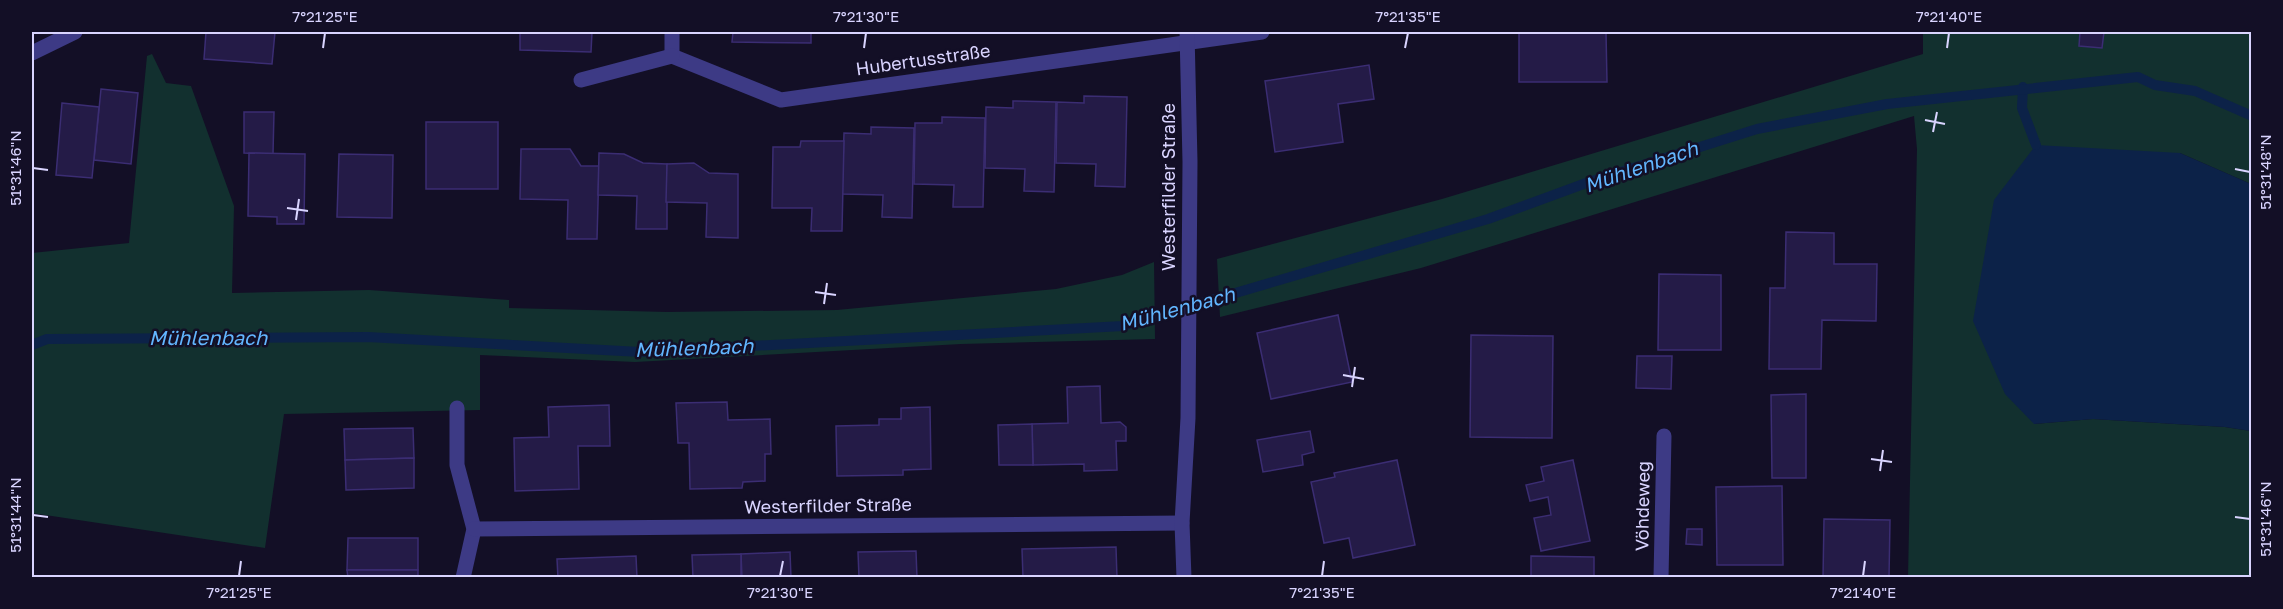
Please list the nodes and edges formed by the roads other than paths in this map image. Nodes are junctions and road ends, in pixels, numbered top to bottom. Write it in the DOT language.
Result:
graph roads {
  1 [pos="75,32"];
  2 [pos="672,32"];
  3 [pos="1262,32"];
  4 [pos="1187,37"];
  5 [pos="32,53"];
  6 [pos="672,56"];
  7 [pos="580,80"];
  8 [pos="457,408"];
  9 [pos="1664,436"];
  10 [pos="1182,523"];
  11 [pos="474,529"];
  12 [pos="463,578"];
  13 [pos="1184,578"];
  14 [pos="1661,578"];
  1 -- 5 [label="street"];
  2 -- 6 [label="street"];
  3 -- 4 [label="street, Hubertusstraße"];
  4 -- 6 [label="street, Hubertusstraße"];
  4 -- 10 [label="street, Westerfilder Straße"];
  6 -- 7 [label="street"];
  8 -- 11 [label="street"];
  9 -- 14 [label="street, Vöhdeweg"];
  10 -- 11 [label="street, Westerfilder Straße"];
  10 -- 13 [label="street, Westerfilder Straße"];
  11 -- 12 [label="street"];
}
